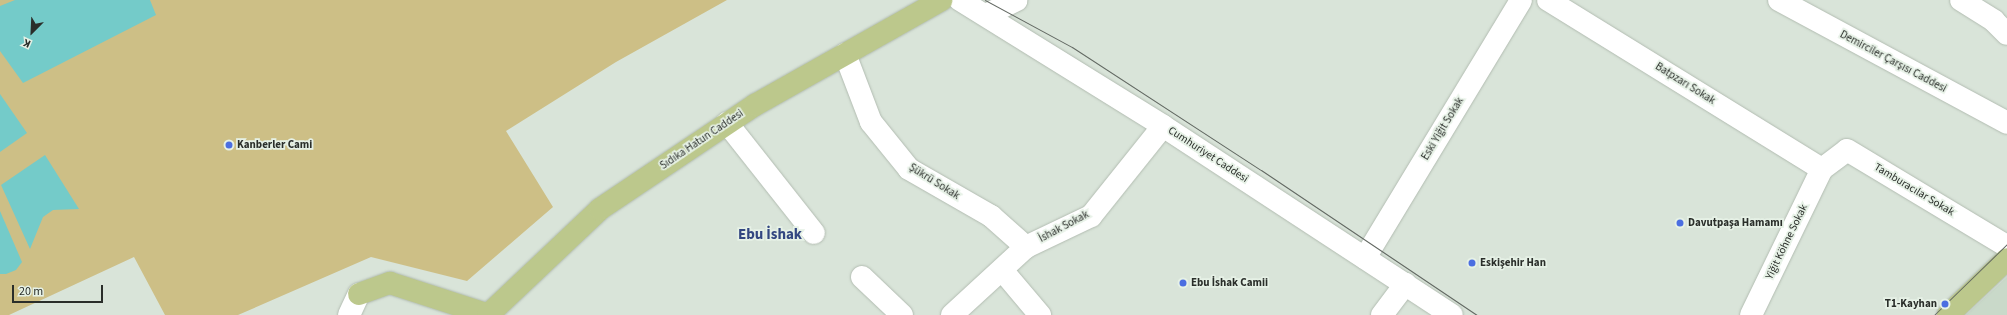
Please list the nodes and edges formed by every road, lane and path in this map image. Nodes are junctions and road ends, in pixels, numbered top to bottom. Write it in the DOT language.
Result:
graph roads {
  1 [pos="941,0"];
  2 [pos="960,0"];
  3 [pos="1017,0"];
  4 [pos="1522,0"];
  5 [pos="1548,0"];
  6 [pos="1779,0"];
  7 [pos="1961,0"];
  8 [pos="986,16"];
  9 [pos="2003,22"];
  10 [pos="845,54"];
  11 [pos="727,123"];
  12 [pos="2007,123"];
  13 [pos="1163,126"];
  14 [pos="1822,169"];
  15 [pos="814,233"];
  16 [pos="2007,246"];
  17 [pos="1026,247"];
  18 [pos="1365,258"];
  19 [pos="2007,259"];
  20 [pos="1002,270"];
  21 [pos="862,277"];
  22 [pos="1405,284"];
  23 [pos="358,294"];
  24 [pos="349,315"];
  25 [pos="488,315"];
  26 [pos="902,315"];
  27 [pos="952,315"];
  28 [pos="1040,315"];
  29 [pos="1382,315"];
  30 [pos="1452,315"];
  31 [pos="1751,315"];
  32 [pos="1948,315"];
  1 -- 10 [label="main road, Sıdıka Hatun Caddesi"];
  2 -- 8 [label="street, Cumhuriyet Caddesi"];
  3 -- 8 [label="street"];
  4 -- 18 [label="street, Eski Yiğit Sokak"];
  5 -- 14 [label="street, Batpzarı Sokak"];
  6 -- 12 [label="street, Demirciler Çarşısı Caddesi"];
  7 -- 9 [label="street"];
  8 -- 13 [label="street, Cumhuriyet Caddesi"];
  10 -- 11 [label="main road, Sıdıka Hatun Caddesi"];
  10 -- 17 [label="street, Şükrü Sokak"];
  11 -- 15 [label="street"];
  11 -- 25 [label="main road, Sıdıka Hatun Caddesi"];
  13 -- 17 [label="street, İshak Sokak"];
  13 -- 18 [label="street, Cumhuriyet Caddesi"];
  14 -- 16 [label="street, Tamburacılar Sokak"];
  14 -- 31 [label="street, Yiğit Köhne Sokak"];
  17 -- 20 [label="street, İshak Sokak"];
  18 -- 22 [label="street, Cumhuriyet Caddesi"];
  19 -- 32 [label="main road"];
  20 -- 27 [label="street, İshak Sokak"];
  20 -- 28 [label="street"];
  21 -- 26 [label="street"];
  22 -- 29 [label="street"];
  22 -- 30 [label="street, Cumhuriyet Caddesi"];
  23 -- 24 [label="street"];
  23 -- 25 [label="main road"];
}
